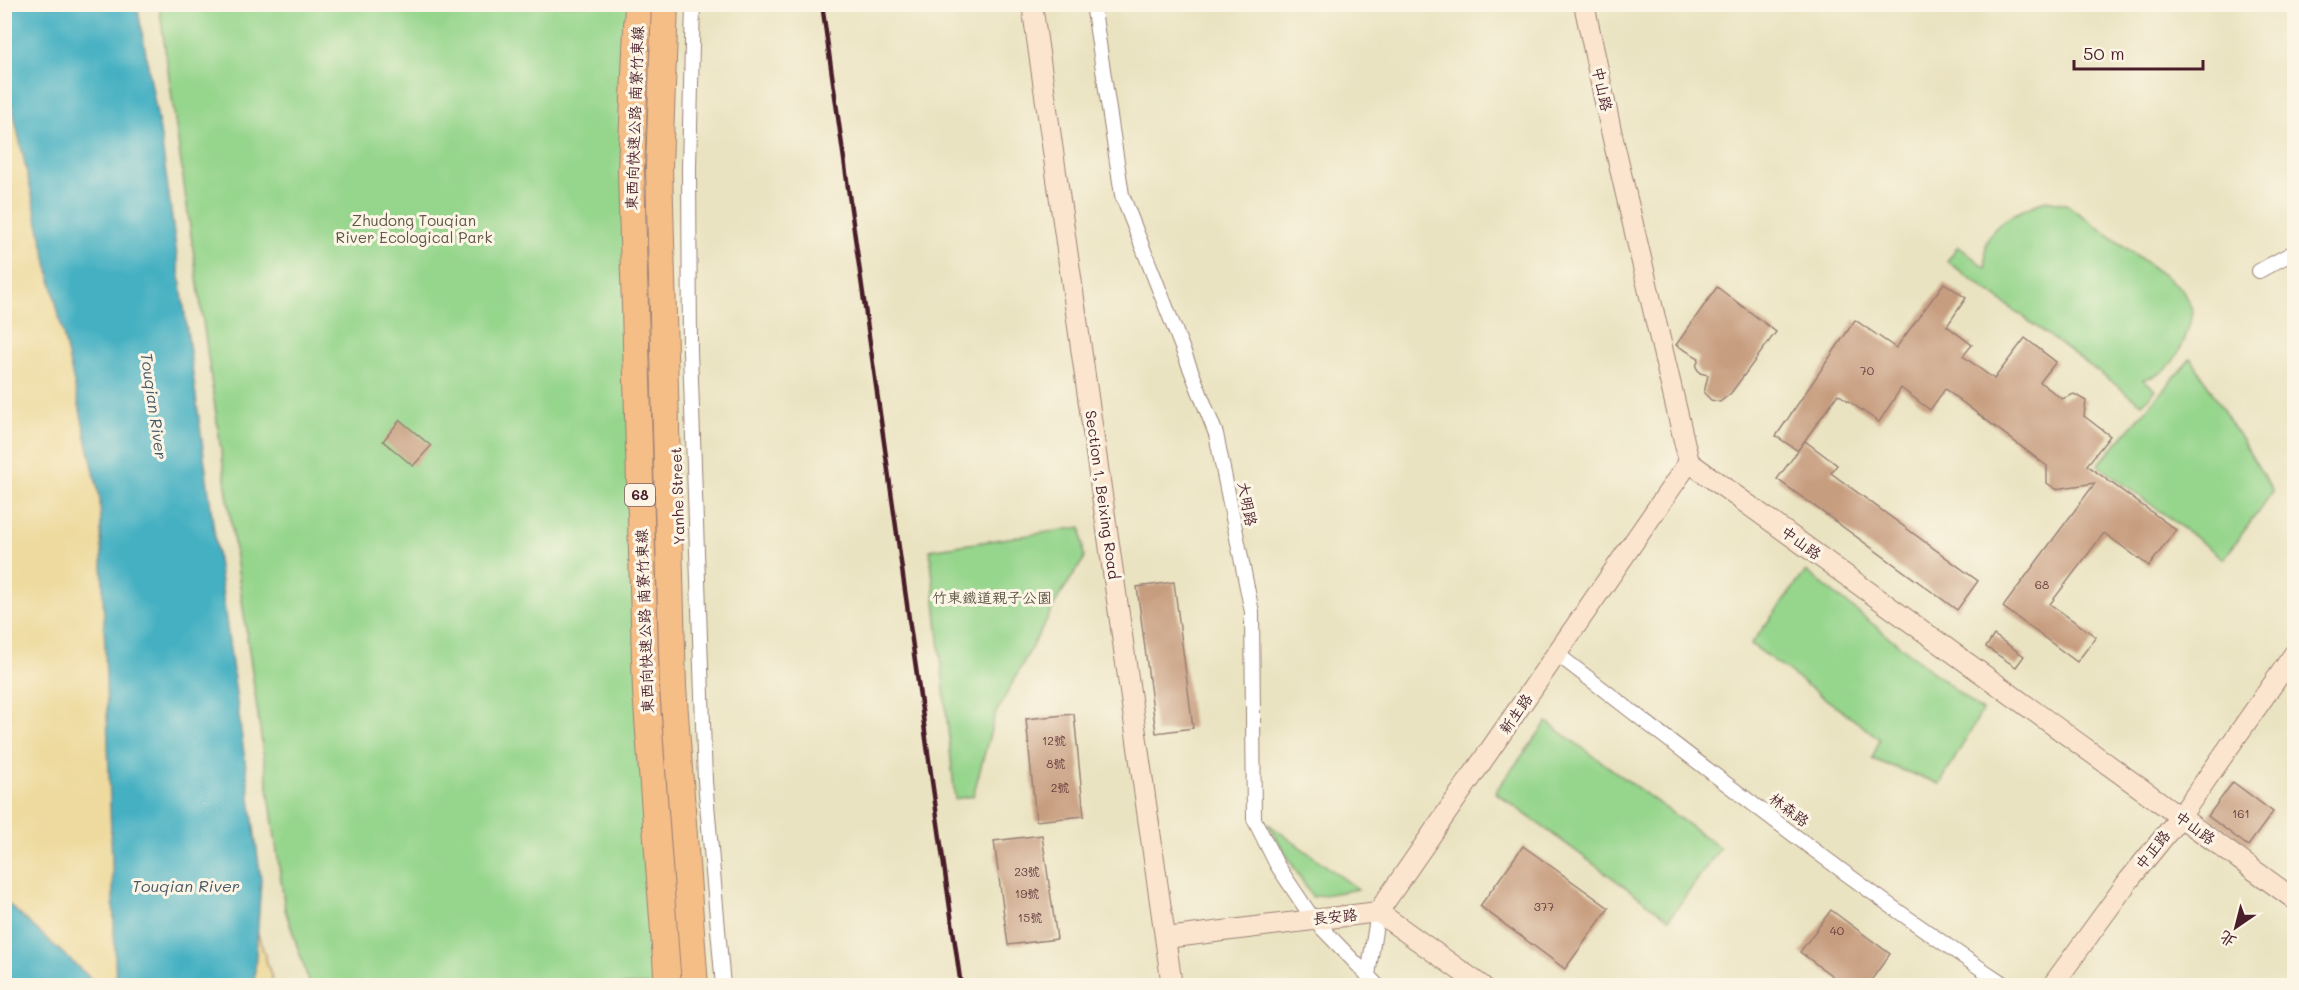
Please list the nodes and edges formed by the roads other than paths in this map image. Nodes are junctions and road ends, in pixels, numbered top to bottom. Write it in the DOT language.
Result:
graph roads {
  1 [pos="638,4"];
  2 [pos="665,4"];
  3 [pos="693,4"];
  4 [pos="1032,4"];
  5 [pos="1093,4"];
  6 [pos="1584,4"];
  7 [pos="2295,252"];
  8 [pos="2259,271"];
  9 [pos="1689,462"];
  10 [pos="1557,654"];
  11 [pos="2295,654"];
  12 [pos="2180,817"];
  13 [pos="2295,899"];
  14 [pos="1378,912"];
  15 [pos="1313,920"];
  16 [pos="1166,938"];
  17 [pos="1368,975"];
  18 [pos="668,986"];
  19 [pos="695,986"];
  20 [pos="723,986"];
  21 [pos="1172,986"];
  22 [pos="1378,986"];
  23 [pos="1482,986"];
  24 [pos="2007,986"];
  25 [pos="2052,986"];
  1 -- 18 [label="highway, 東西向快速公路 南寮竹東線 / 68"];
  2 -- 19 [label="highway, 東西向快速公路 南寮竹東線 / 68"];
  3 -- 20 [label="street, Yanhe Street"];
  4 -- 16 [label="street, Section 1, Beixing Road"];
  5 -- 15 [label="street, 大明路"];
  6 -- 9 [label="street, 中山路"];
  7 -- 8 [label="street"];
  9 -- 10 [label="street, 新生路"];
  9 -- 12 [label="street, 中山路"];
  10 -- 14 [label="street, 新生路"];
  10 -- 24 [label="street, 林森路"];
  11 -- 12 [label="street, 中正路"];
  12 -- 13 [label="street, 中山路"];
  12 -- 25 [label="street, 中正路"];
  14 -- 15 [label="street, 長安路"];
  14 -- 17 [label="street, 新生路"];
  14 -- 23 [label="street, 長安路"];
  15 -- 16 [label="street, 長安路"];
  15 -- 17 [label="street, 大明路"];
  16 -- 21 [label="street, Section 1, Beixing Road"];
  17 -- 22 [label="street, 大明路"];
}
